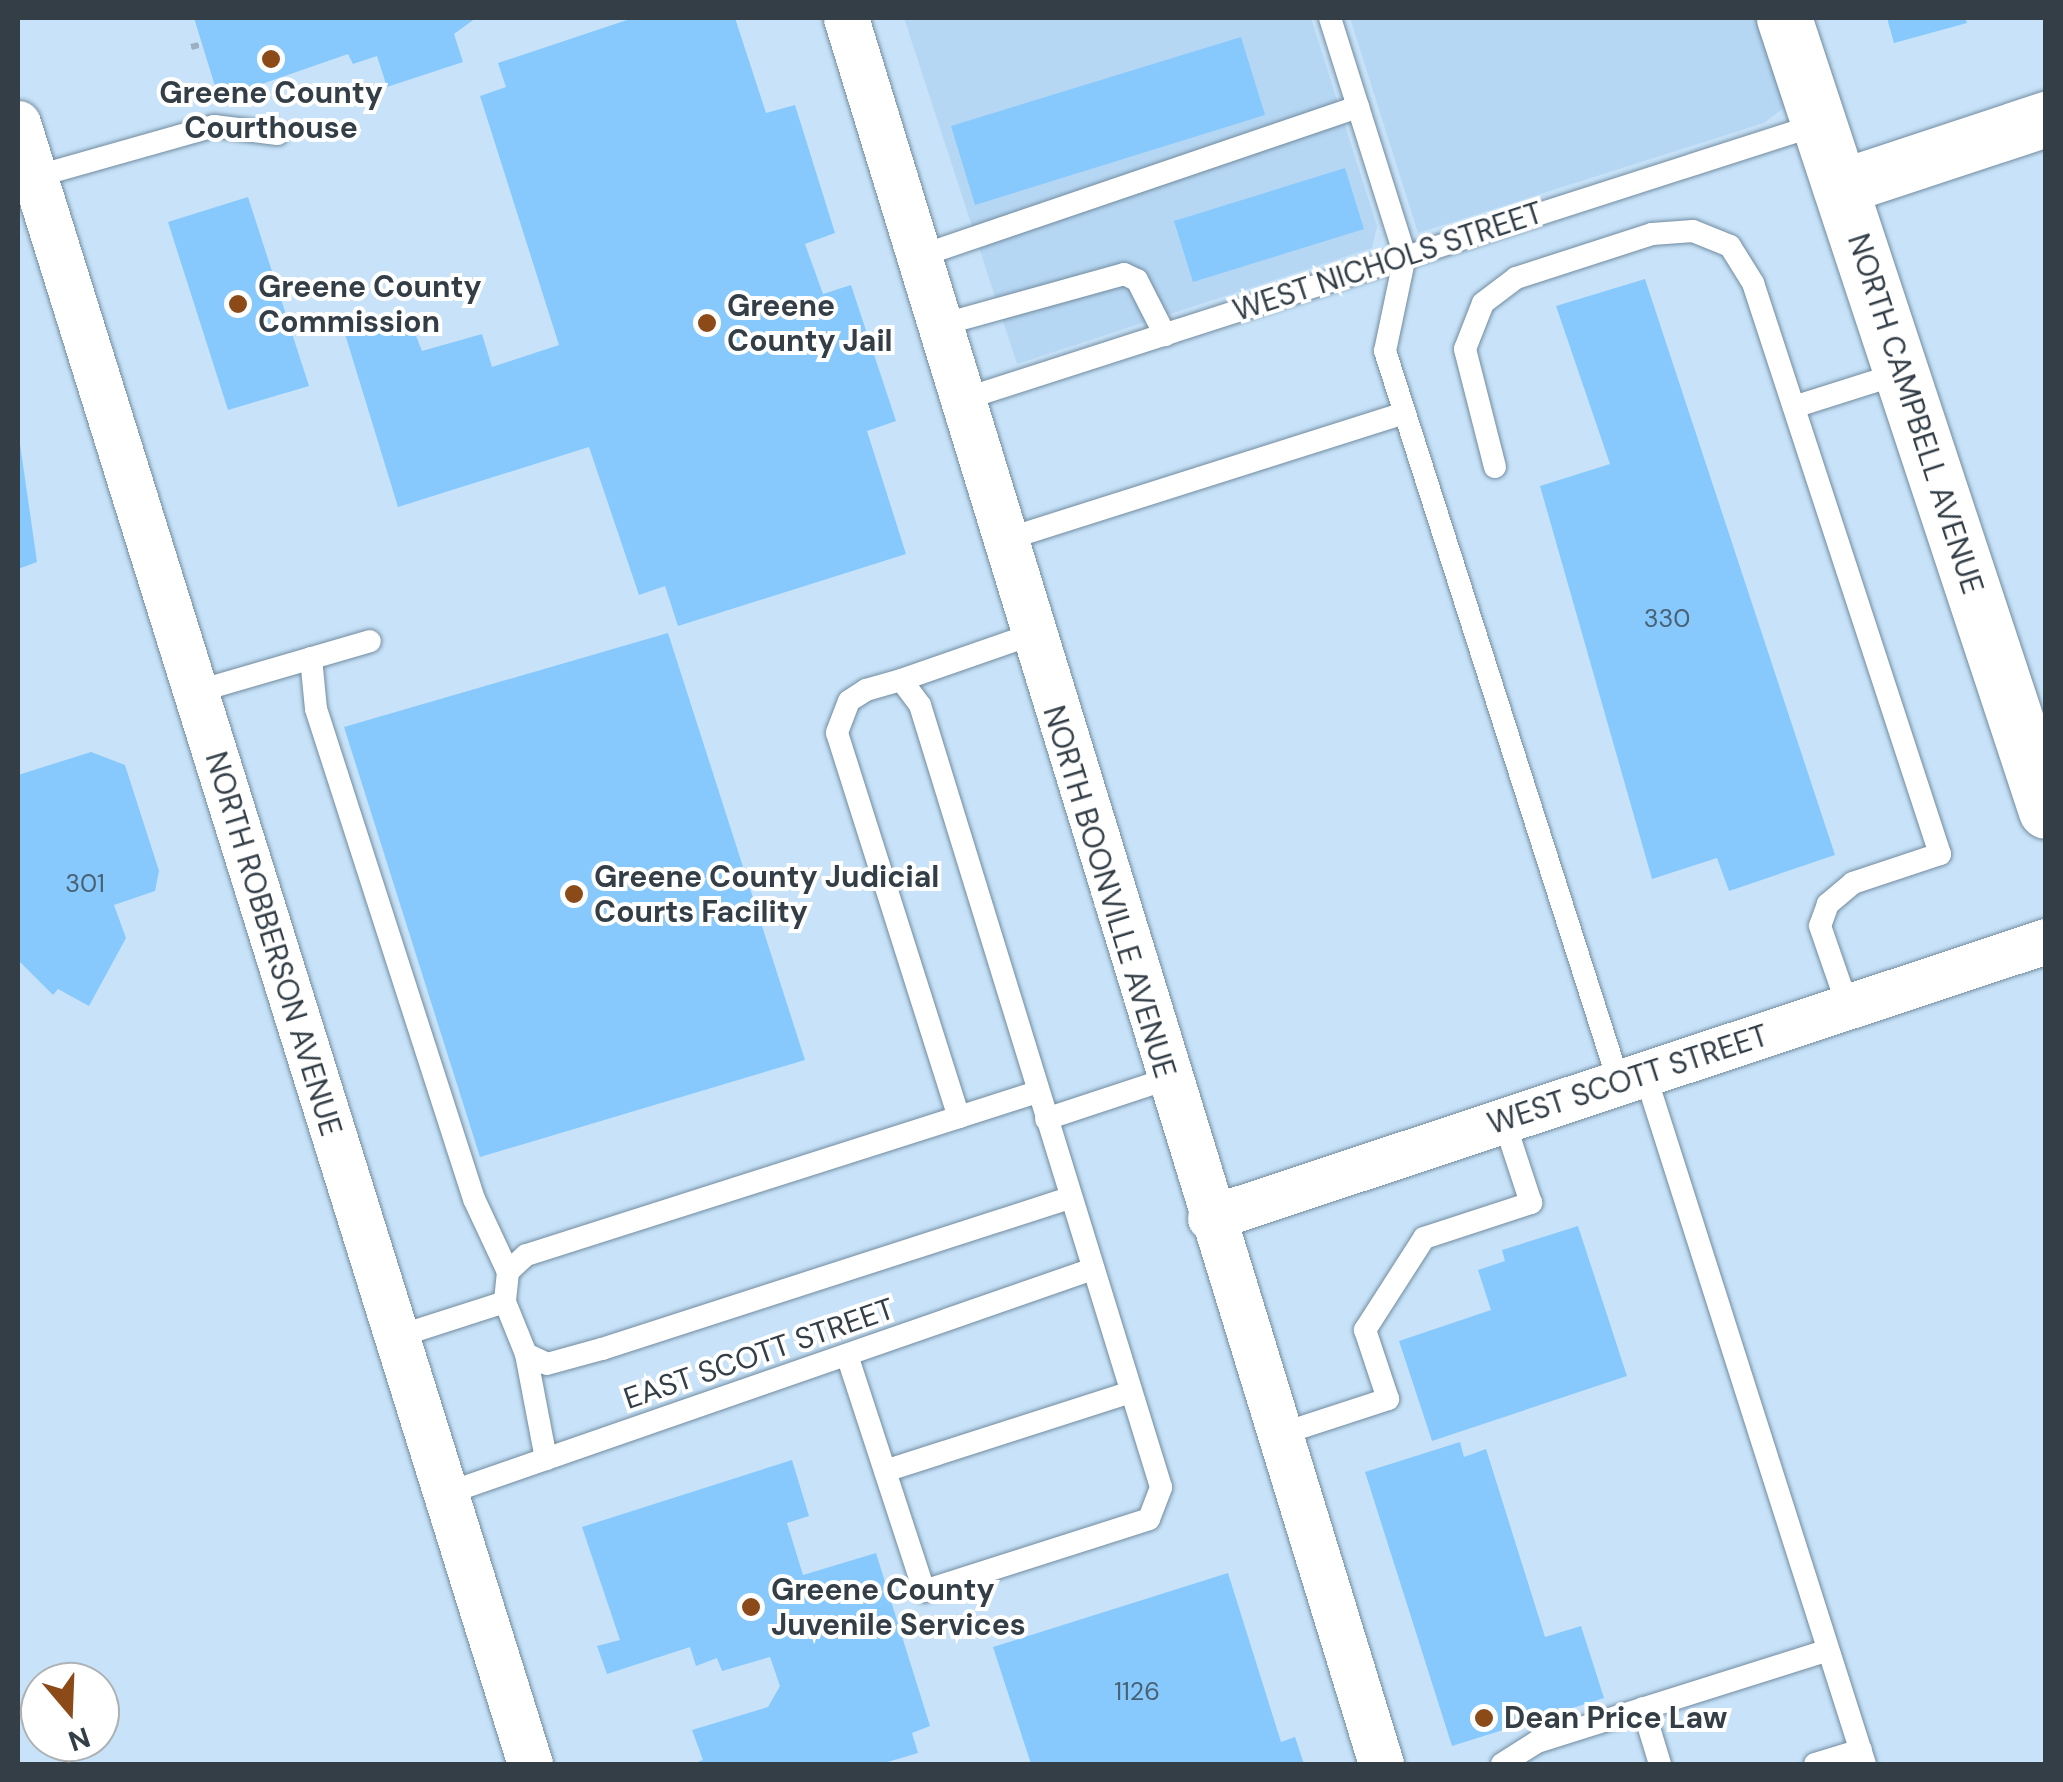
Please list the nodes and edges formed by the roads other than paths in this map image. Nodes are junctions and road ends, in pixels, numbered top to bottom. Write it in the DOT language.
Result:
graph roads {
  1 [pos="846,18"];
  2 [pos="1330,18"];
  3 [pos="1784,18"];
  4 [pos="1358,107"];
  5 [pos="2046,119"];
  6 [pos="18,123"];
  7 [pos="1818,124"];
  8 [pos="278,134"];
  9 [pos="34,177"];
  10 [pos="1840,187"];
  11 [pos="1405,256"];
  12 [pos="917,257"];
  13 [pos="936,326"];
  14 [pos="1165,335"];
  15 [pos="1901,373"];
  16 [pos="958,402"];
  17 [pos="1794,407"];
  18 [pos="1404,412"];
  19 [pos="1495,466"];
  20 [pos="1002,540"];
  21 [pos="1030,635"];
  22 [pos="370,641"];
  23 [pos="311,658"];
  24 [pos="901,680"];
  25 [pos="194,692"];
  26 [pos="2046,811"];
  27 [pos="2046,941"];
  28 [pos="1848,1007"];
  29 [pos="1632,1078"];
  30 [pos="1167,1079"];
  31 [pos="1037,1092"];
  32 [pos="958,1117"];
  33 [pos="1046,1119"];
  34 [pos="1504,1121"];
  35 [pos="1070,1198"];
  36 [pos="1210,1218"];
  37 [pos="1093,1269"];
  38 [pos="508,1272"];
  39 [pos="505,1302"];
  40 [pos="396,1337"];
  41 [pos="526,1354"];
  42 [pos="847,1355"];
  43 [pos="1131,1392"];
  44 [pos="1278,1435"];
  45 [pos="546,1459"];
  46 [pos="885,1471"];
  47 [pos="445,1494"];
  48 [pos="1828,1650"];
  49 [pos="1643,1708"];
  50 [pos="1863,1757"];
  51 [pos="530,1764"];
  52 [pos="1381,1764"];
  53 [pos="1502,1764"];
  54 [pos="1660,1764"];
  55 [pos="1815,1764"];
  1 -- 12 [label="street, NORTH BOONVILLE AVENUE"];
  2 -- 4 [label="lane"];
  3 -- 7 [label="main road, NORTH CAMPBELL AVENUE"];
  4 -- 11 [label="lane"];
  4 -- 12 [label="lane"];
  5 -- 10 [label="main road"];
  6 -- 9 [label="street, NORTH ROBBERSON AVENUE"];
  7 -- 10 [label="main road, NORTH CAMPBELL AVENUE"];
  7 -- 11 [label="lane, WEST NICHOLS STREET"];
  8 -- 9 [label="lane"];
  9 -- 25 [label="street, NORTH ROBBERSON AVENUE"];
  10 -- 15 [label="main road, NORTH CAMPBELL AVENUE"];
  11 -- 14 [label="lane, WEST NICHOLS STREET"];
  11 -- 18 [label="lane"];
  12 -- 13 [label="street, NORTH BOONVILLE AVENUE"];
  13 -- 14 [label="lane"];
  13 -- 16 [label="street, NORTH BOONVILLE AVENUE"];
  14 -- 16 [label="lane, WEST NICHOLS STREET"];
  15 -- 17 [label="lane"];
  15 -- 26 [label="main road, NORTH CAMPBELL AVENUE"];
  16 -- 20 [label="street, NORTH BOONVILLE AVENUE"];
  17 -- 19 [label="lane"];
  17 -- 28 [label="lane"];
  18 -- 20 [label="lane"];
  18 -- 29 [label="lane"];
  20 -- 21 [label="street, NORTH BOONVILLE AVENUE"];
  21 -- 24 [label="lane"];
  21 -- 30 [label="street, NORTH BOONVILLE AVENUE"];
  22 -- 23 [label="lane"];
  23 -- 25 [label="lane"];
  23 -- 38 [label="lane"];
  24 -- 31 [label="lane"];
  24 -- 32 [label="lane"];
  25 -- 40 [label="street, NORTH ROBBERSON AVENUE"];
  27 -- 28 [label="street, WEST SCOTT STREET"];
  28 -- 29 [label="street, WEST SCOTT STREET"];
  29 -- 34 [label="street, WEST SCOTT STREET"];
  29 -- 48 [label="lane"];
  30 -- 33 [label="lane"];
  30 -- 36 [label="street, NORTH BOONVILLE AVENUE"];
  31 -- 32 [label="lane"];
  31 -- 33 [label="lane"];
  32 -- 38 [label="lane"];
  33 -- 35 [label="lane"];
  34 -- 36 [label="street, WEST SCOTT STREET"];
  34 -- 44 [label="lane"];
  35 -- 37 [label="lane"];
  35 -- 41 [label="lane"];
  36 -- 44 [label="street, NORTH BOONVILLE AVENUE"];
  37 -- 42 [label="lane, EAST SCOTT STREET"];
  37 -- 43 [label="lane"];
  38 -- 39 [label="lane"];
  39 -- 40 [label="lane"];
  39 -- 41 [label="lane"];
  40 -- 47 [label="street, NORTH ROBBERSON AVENUE"];
  41 -- 45 [label="lane"];
  42 -- 45 [label="lane, EAST SCOTT STREET"];
  42 -- 46 [label="lane"];
  43 -- 46 [label="lane"];
  43 -- 46 [label="lane"];
  44 -- 52 [label="street, NORTH BOONVILLE AVENUE"];
  45 -- 47 [label="lane, EAST SCOTT STREET"];
  47 -- 51 [label="street, NORTH ROBBERSON AVENUE"];
  48 -- 49 [label="lane"];
  48 -- 50 [label="lane"];
  49 -- 53 [label="lane"];
  49 -- 54 [label="lane"];
  50 -- 55 [label="lane"];
}
